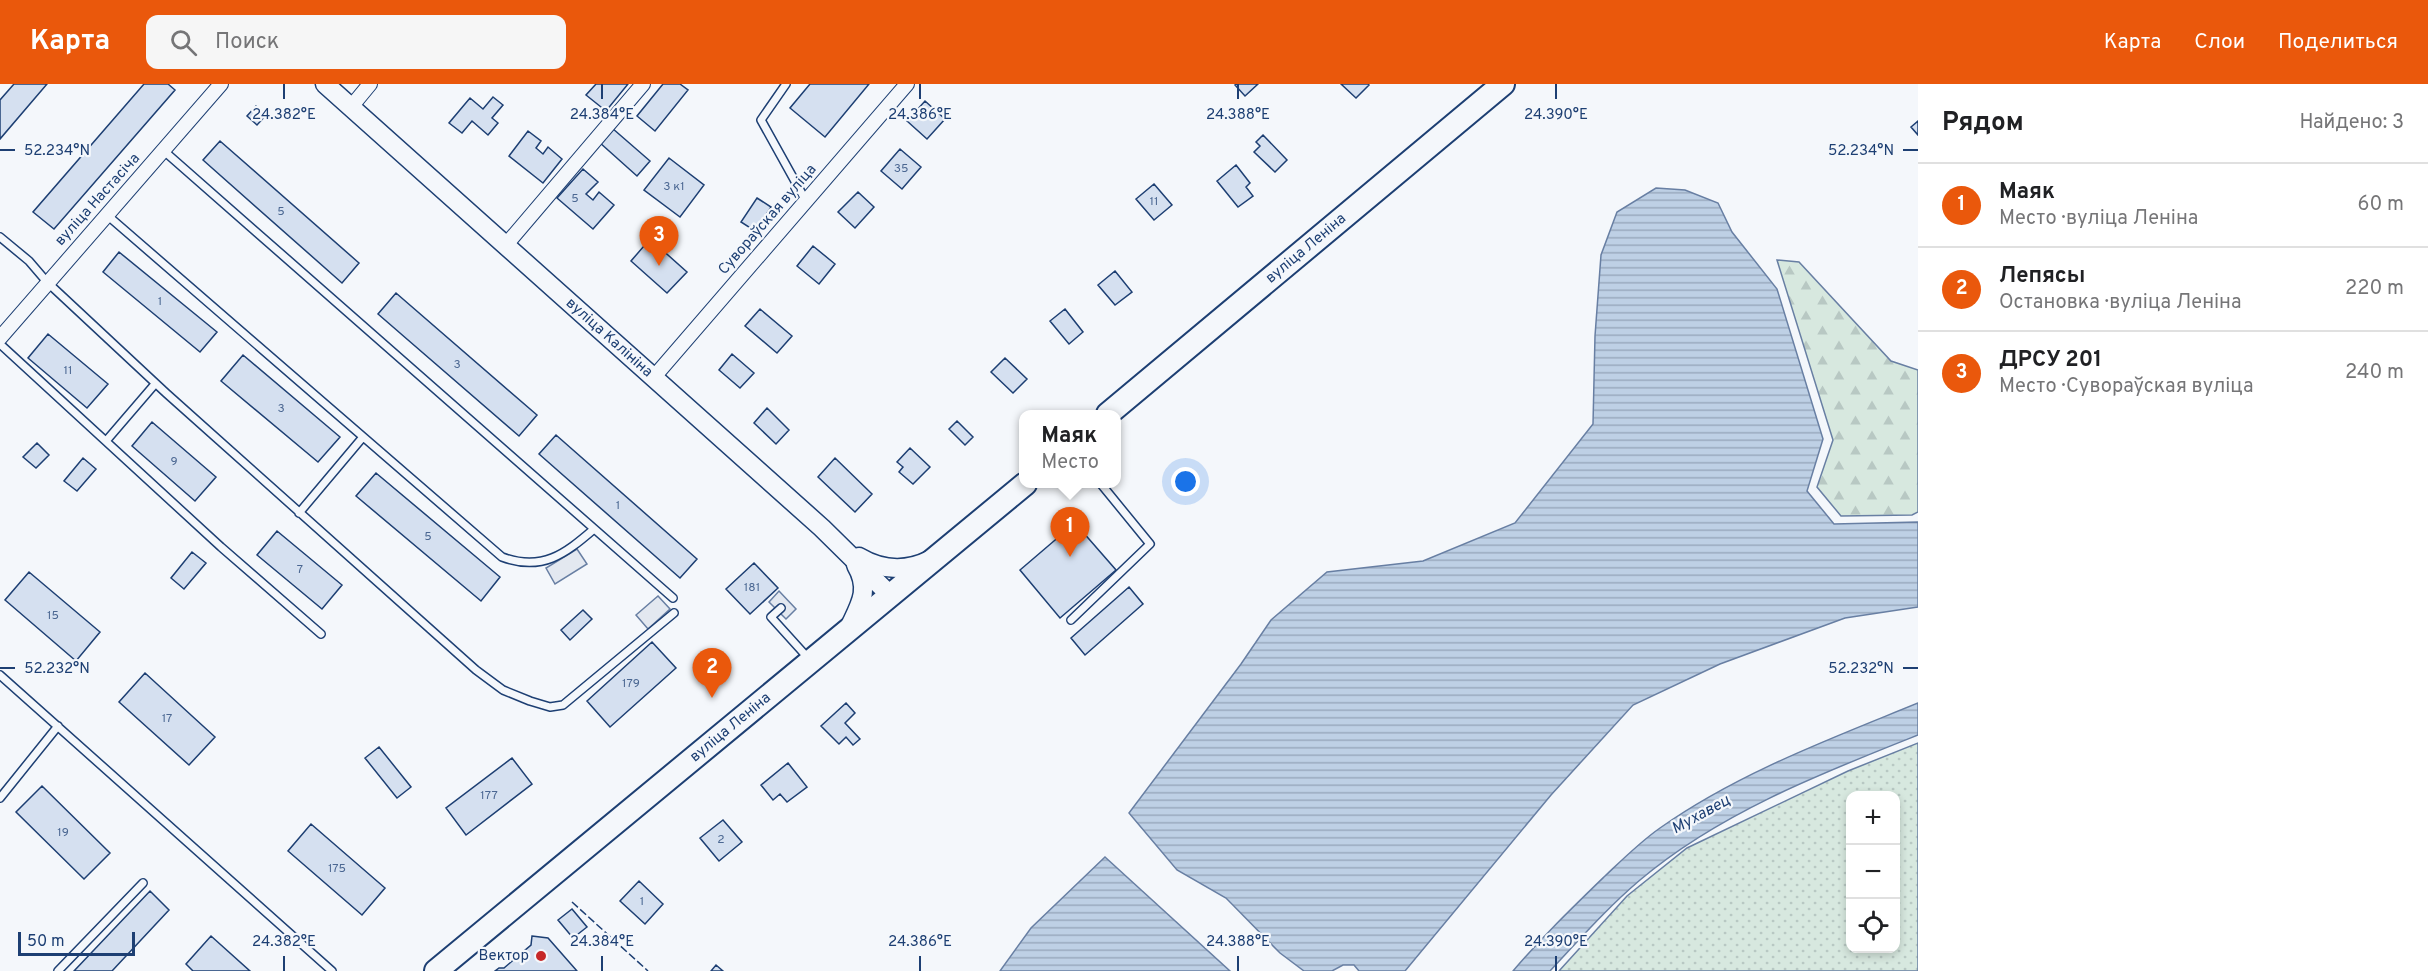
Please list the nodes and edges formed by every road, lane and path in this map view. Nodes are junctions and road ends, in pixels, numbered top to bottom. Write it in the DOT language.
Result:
graph roads {
  1 [pos="221,84"];
  2 [pos="325,84"];
  3 [pos="370,84"];
  4 [pos="643,84"];
  5 [pos="786,84"];
  6 [pos="907,84"];
  7 [pos="1503,84"];
  8 [pos="351,107"];
  9 [pos="164,151"];
  10 [pos="807,201"];
  11 [pos="106,215"];
  12 [pos="0,237"];
  13 [pos="505,246"];
  14 [pos="47,282"];
  15 [pos="0,338"];
  16 [pos="0,344"];
  17 [pos="654,377"];
  18 [pos="156,384"];
  19 [pos="1113,410"];
  20 [pos="363,437"];
  21 [pos="106,441"];
  22 [pos="1019,488"];
  23 [pos="1105,488"];
  24 [pos="299,513"];
  25 [pos="594,529"];
  26 [pos="845,549"];
  27 [pos="935,558"];
  28 [pos="890,595"];
  29 [pos="673,598"];
  30 [pos="781,608"];
  31 [pos="674,613"];
  32 [pos="1071,620"];
  33 [pos="849,629"];
  34 [pos="321,634"];
  35 [pos="811,661"];
  36 [pos="0,675"];
  37 [pos="58,726"];
  38 [pos="0,798"];
  39 [pos="143,883"];
  40 [pos="58,971"];
  41 [pos="332,971"];
  42 [pos="436,971"];
  1 -- 9 [label="street, вуліца Настасіча"];
  2 -- 8 [label="street, вуліца Калініна"];
  3 -- 8 [label="street"];
  4 -- 13 [label="street"];
  5 -- 10 [label="lane"];
  6 -- 10 [label="street, Сувораўская вуліца"];
  7 -- 19 [label="main road, вуліца Леніна"];
  8 -- 13 [label="street, вуліца Калініна"];
  9 -- 11 [label="street, вуліца Настасіча"];
  9 -- 25 [label="lane"];
  10 -- 17 [label="street, Сувораўская вуліца"];
  11 -- 14 [label="street, вуліца Настасіча"];
  11 -- 20 [label="lane"];
  12 -- 14 [label="lane"];
  13 -- 17 [label="street, вуліца Калініна"];
  14 -- 15 [label="street, вуліца Настасіча"];
  14 -- 18 [label="lane"];
  16 -- 21 [label="lane"];
  17 -- 26 [label="street, вуліца Калініна"];
  18 -- 21 [label="lane"];
  18 -- 24 [label="lane"];
  20 -- 24 [label="lane"];
  20 -- 25 [label="lane"];
  21 -- 34 [label="lane"];
  22 -- 27 [label="main road, вуліца Леніна"];
  23 -- 32 [label="lane"];
  24 -- 31 [label="lane"];
  25 -- 29 [label="lane"];
  26 -- 27 [label="street"];
  26 -- 28 [label="street, вуліца Калініна"];
  26 -- 33 [label="street"];
  27 -- 28 [label="main road, вуліца Леніна"];
  28 -- 33 [label="main road, вуліца Леніна"];
  30 -- 35 [label="lane"];
  33 -- 35 [label="main road, вуліца Леніна"];
  35 -- 42 [label="main road, вуліца Леніна"];
  36 -- 37 [label="lane"];
  37 -- 38 [label="lane"];
  37 -- 41 [label="lane"];
  39 -- 40 [label="lane"];
}
